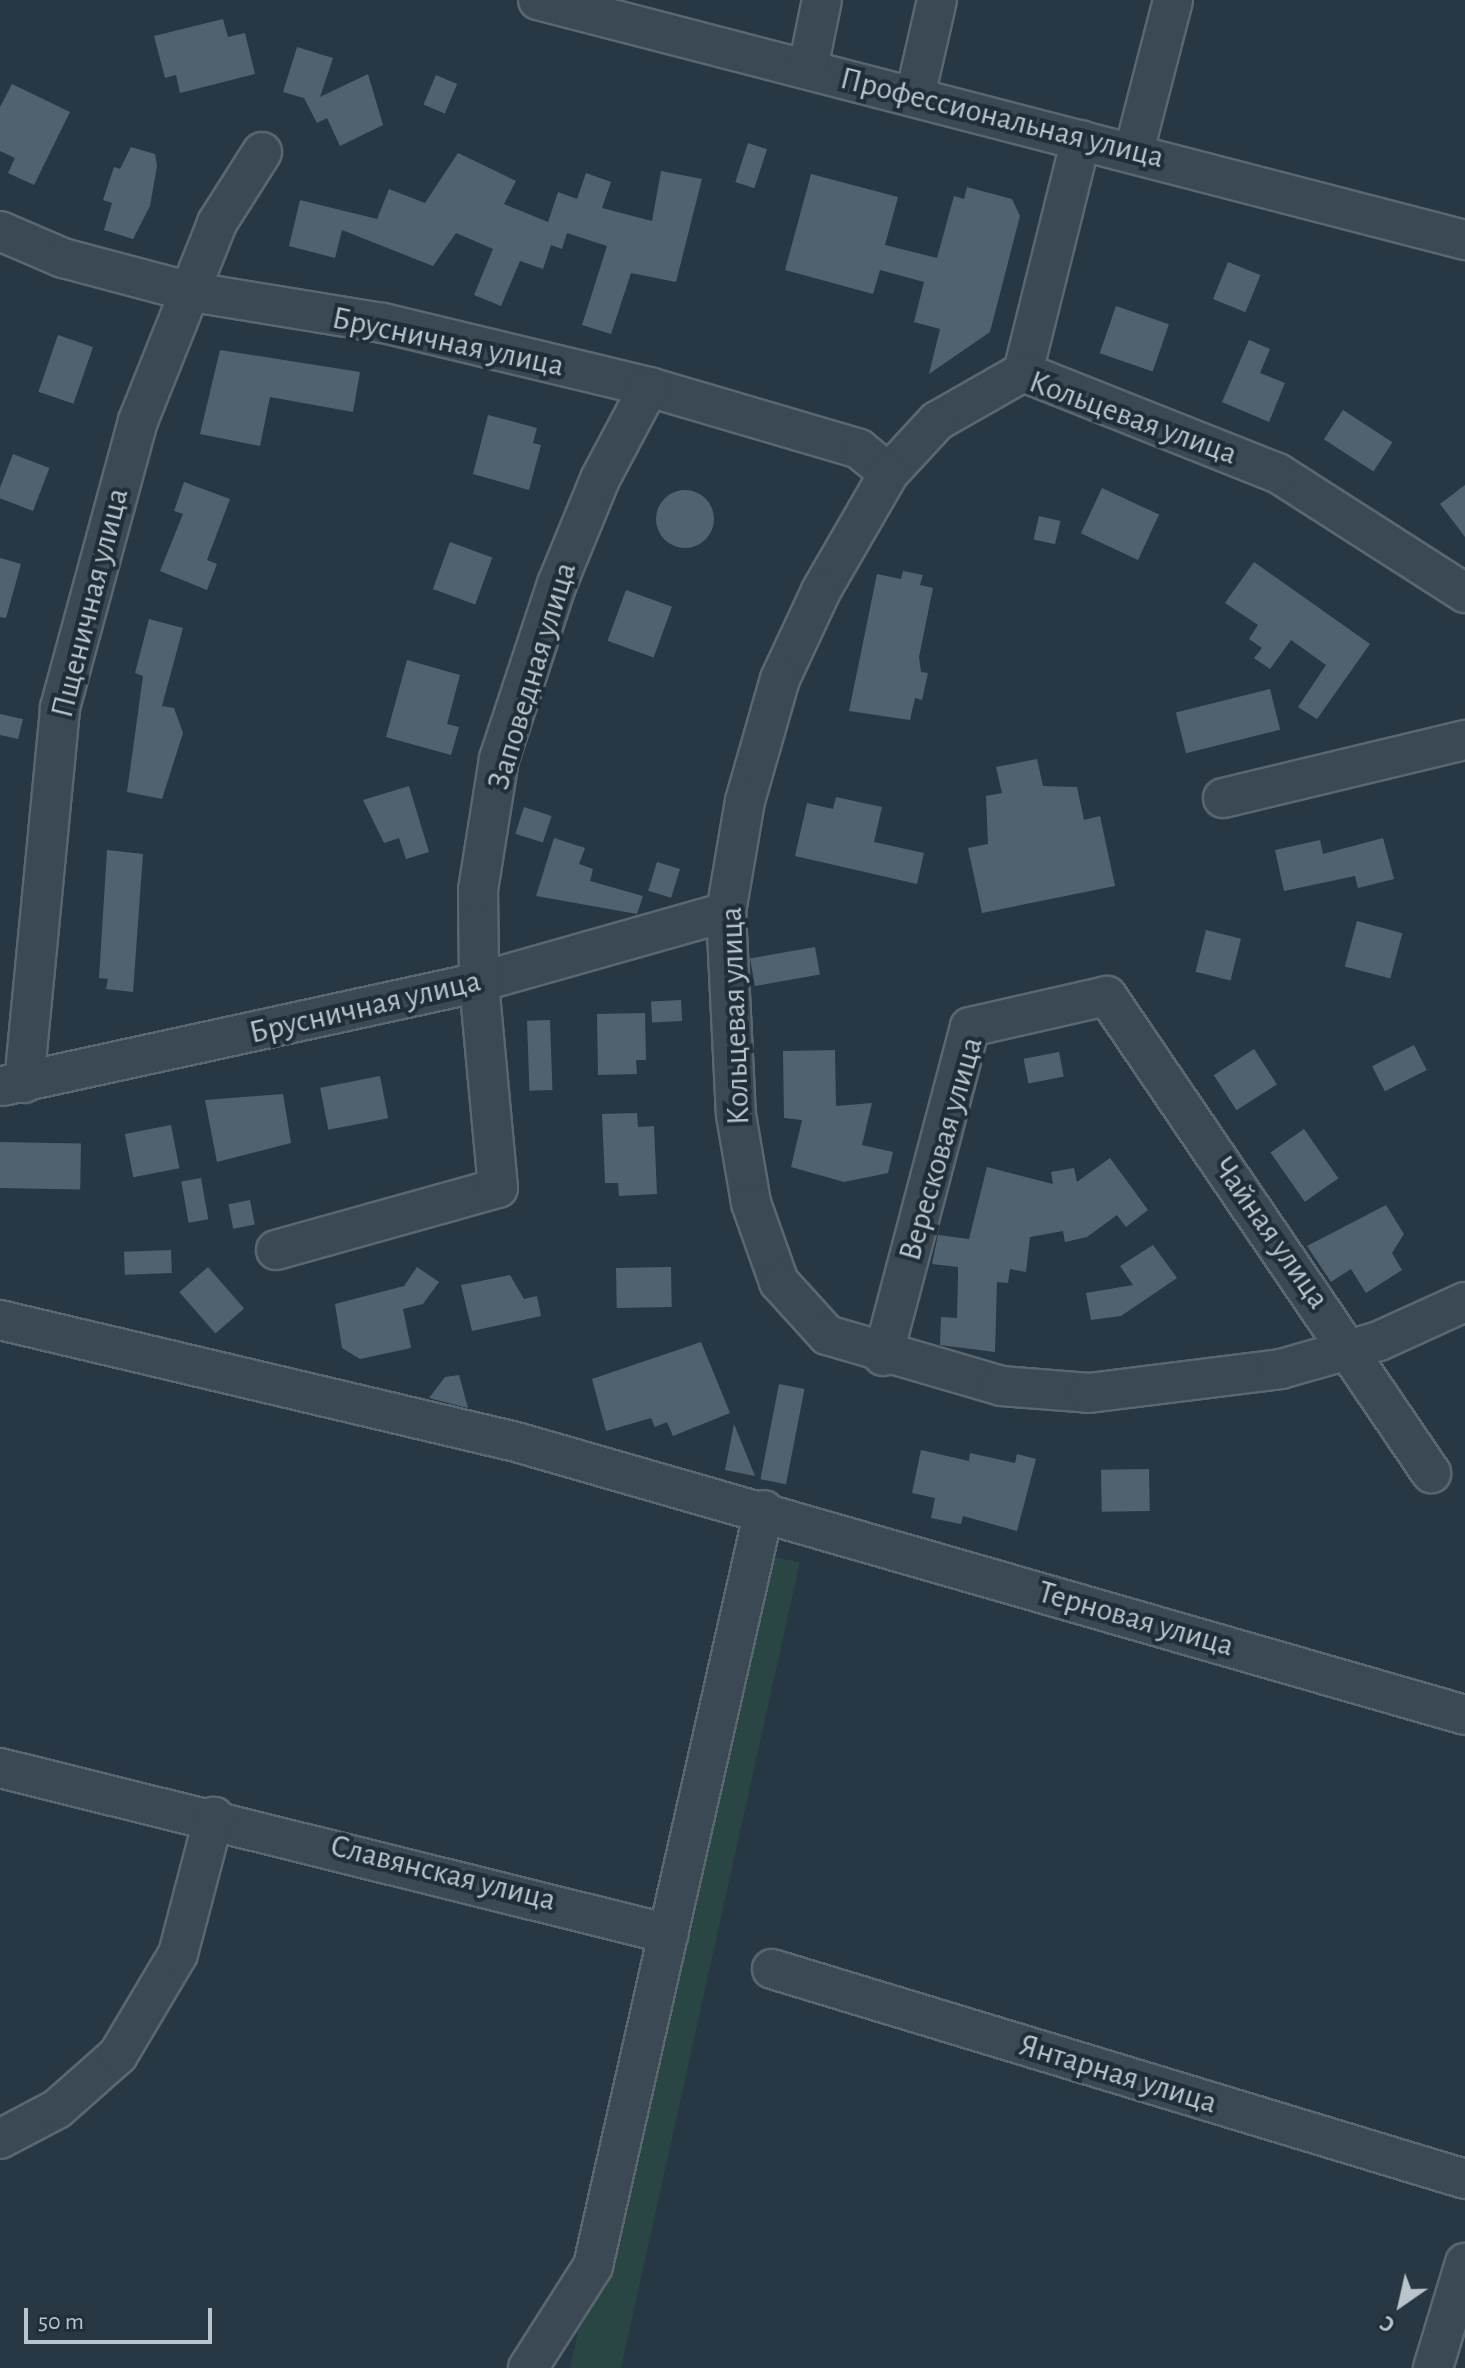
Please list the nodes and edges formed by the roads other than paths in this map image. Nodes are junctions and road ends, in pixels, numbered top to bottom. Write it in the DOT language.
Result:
graph roads {
  1 [pos="538,0"];
  2 [pos="822,0"];
  3 [pos="937,0"];
  4 [pos="1173,0"];
  5 [pos="808,68"];
  6 [pos="915,96"];
  7 [pos="1081,140"];
  8 [pos="1134,151"];
  9 [pos="262,152"];
  10 [pos="0,231"];
  11 [pos="1465,240"];
  12 [pos="187,291"];
  13 [pos="1023,372"];
  14 [pos="649,387"];
  15 [pos="889,473"];
  16 [pos="1465,593"];
  17 [pos="1465,740"];
  18 [pos="1223,798"];
  19 [pos="726,912"];
  20 [pos="479,982"];
  21 [pos="1107,996"];
  22 [pos="12,1085"];
  23 [pos="276,1250"];
  24 [pos="1465,1302"];
  25 [pos="0,1320"];
  26 [pos="1352,1350"];
  27 [pos="883,1356"];
  28 [pos="1431,1473"];
  29 [pos="764,1510"];
  30 [pos="1465,1715"];
  31 [pos="0,1768"];
  32 [pos="214,1817"];
  33 [pos="669,1934"];
  34 [pos="772,1969"];
  35 [pos="0,2139"];
  36 [pos="1465,2179"];
  37 [pos="1465,2263"];
  38 [pos="528,2368"];
  39 [pos="1433,2368"];
  1 -- 5 [label="street, Профессиональная улица"];
  2 -- 5 [label="street"];
  3 -- 6 [label="street"];
  4 -- 8 [label="street"];
  5 -- 6 [label="street, Профессиональная улица"];
  6 -- 7 [label="street, Профессиональная улица"];
  7 -- 8 [label="street, Профессиональная улица"];
  7 -- 13 [label="street"];
  8 -- 11 [label="street, Профессиональная улица"];
  9 -- 12 [label="street, Пщеничная улица"];
  10 -- 12 [label="street, Брусничная улица"];
  12 -- 14 [label="street, Брусничная улица"];
  12 -- 22 [label="street, Пщеничная улица"];
  13 -- 15 [label="street, Кольцевая улица"];
  13 -- 16 [label="street, Кольцевая улица"];
  14 -- 15 [label="street, Брусничная улица"];
  14 -- 20 [label="street, Заповедная улица"];
  15 -- 19 [label="street, Кольцевая улица"];
  17 -- 18 [label="street"];
  19 -- 20 [label="street, Брусничная улица"];
  19 -- 27 [label="street, Кольцевая улица"];
  20 -- 22 [label="street, Брусничная улица"];
  20 -- 23 [label="street, Заповедная улица"];
  21 -- 26 [label="street, Чайная улица"];
  21 -- 27 [label="street, Вересковая улица"];
  24 -- 26 [label="street, Кольцевая улица"];
  25 -- 29 [label="street, Терновая улица"];
  26 -- 27 [label="street, Кольцевая улица"];
  26 -- 28 [label="street, Чайная улица"];
  29 -- 30 [label="street, Терновая улица"];
  29 -- 33 [label="street"];
  31 -- 32 [label="street, Славянская улица"];
  32 -- 33 [label="street, Славянская улица"];
  32 -- 35 [label="street"];
  33 -- 38 [label="street"];
  34 -- 36 [label="street, Янтарная улица"];
  37 -- 39 [label="street"];
}
